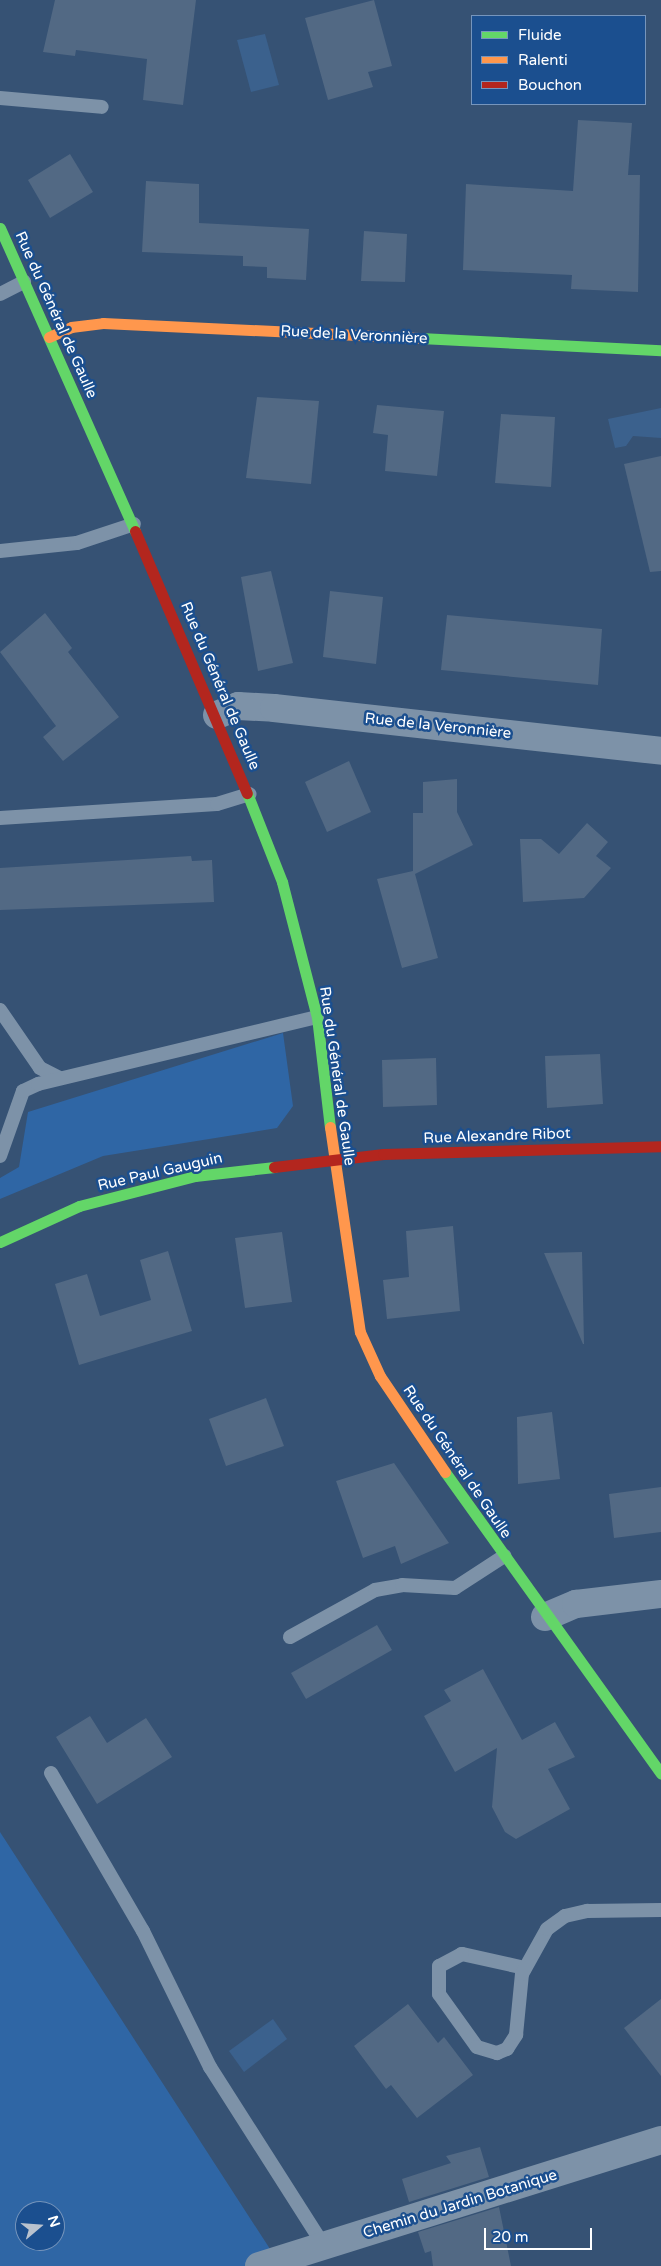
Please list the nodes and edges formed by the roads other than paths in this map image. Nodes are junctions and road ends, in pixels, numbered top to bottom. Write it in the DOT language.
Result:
graph roads {
  1 [pos="0,98"];
  2 [pos="102,107"];
  3 [pos="0,228"];
  4 [pos="24,282"];
  5 [pos="0,294"];
  6 [pos="49,337"];
  7 [pos="661,350"];
  8 [pos="134,524"];
  9 [pos="0,551"];
  10 [pos="217,715"];
  11 [pos="661,751"];
  12 [pos="250,794"];
  13 [pos="0,818"];
  14 [pos="0,1010"];
  15 [pos="317,1016"];
  16 [pos="60,1078"];
  17 [pos="661,1146"];
  18 [pos="0,1156"];
  19 [pos="334,1158"];
  20 [pos="0,1242"];
  21 [pos="504,1556"];
  22 [pos="661,1594"];
  23 [pos="545,1617"];
  24 [pos="290,1637"];
  25 [pos="51,1773"];
  26 [pos="661,1774"];
  27 [pos="661,1910"];
  28 [pos="525,1968"];
  29 [pos="661,2140"];
  30 [pos="324,2246"];
  31 [pos="259,2266"];
  1 -- 2 [label="lane"];
  3 -- 4 [label="street, Rue du Général de Gaulle"];
  4 -- 5 [label="lane"];
  4 -- 6 [label="street, Rue du Général de Gaulle"];
  6 -- 7 [label="street, Rue de la Veronnière"];
  6 -- 8 [label="street, Rue du Général de Gaulle"];
  8 -- 9 [label="lane"];
  8 -- 10 [label="street, Rue du Général de Gaulle"];
  10 -- 11 [label="street, Rue de la Veronnière"];
  10 -- 12 [label="street, Rue du Général de Gaulle"];
  12 -- 13 [label="lane"];
  12 -- 15 [label="street, Rue du Général de Gaulle"];
  14 -- 16 [label="lane"];
  15 -- 16 [label="lane"];
  15 -- 19 [label="street, Rue du Général de Gaulle"];
  16 -- 18 [label="lane"];
  17 -- 19 [label="street, Rue Alexandre Ribot"];
  19 -- 20 [label="street, Rue Paul Gauguin"];
  19 -- 21 [label="street, Rue du Général de Gaulle"];
  21 -- 23 [label="street, Rue du Général de Gaulle"];
  21 -- 24 [label="lane"];
  22 -- 23 [label="street"];
  23 -- 26 [label="street, Rue du Général de Gaulle"];
  25 -- 30 [label="lane"];
  27 -- 28 [label="lane"];
  28 -- 28 [label="lane"];
  29 -- 30 [label="street, Chemin du Jardin Botanique"];
  30 -- 31 [label="street, Chemin du Jardin Botanique"];
}
